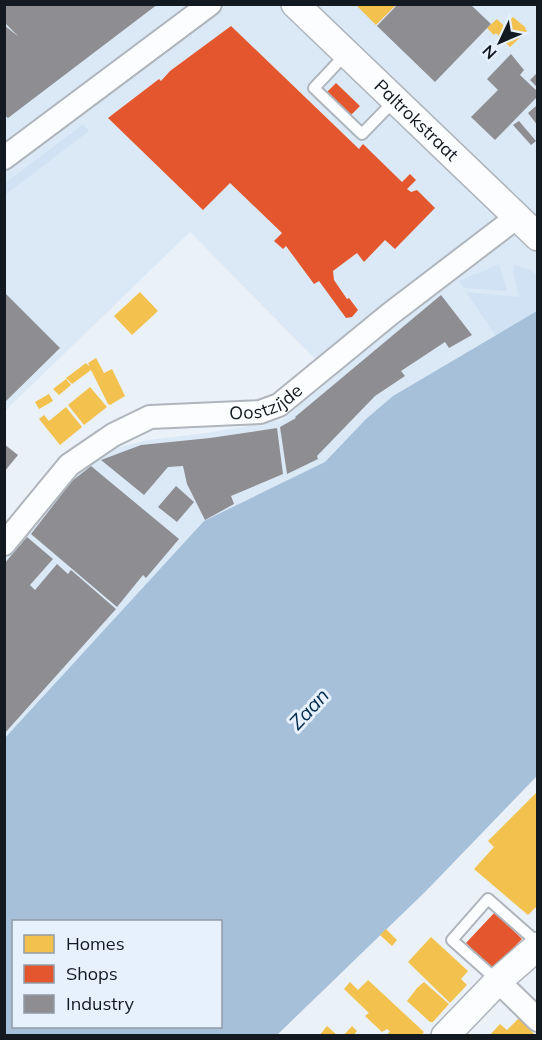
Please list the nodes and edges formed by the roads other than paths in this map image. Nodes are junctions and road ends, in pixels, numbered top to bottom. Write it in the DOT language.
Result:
graph roads {
  1 [pos="210,4"];
  2 [pos="295,4"];
  3 [pos="346,54"];
  4 [pos="394,101"];
  5 [pos="4,159"];
  6 [pos="530,227"];
  7 [pos="4,544"];
  8 [pos="537,944"];
  9 [pos="498,981"];
  10 [pos="537,1020"];
  11 [pos="445,1035"];
  1 -- 5 [label="street"];
  2 -- 3 [label="street, Paltrokstraat"];
  3 -- 4 [label="street, Paltrokstraat"];
  3 -- 4 [label="lane"];
  4 -- 6 [label="street, Paltrokstraat"];
  6 -- 7 [label="street, Oostzijde"];
  8 -- 9 [label="street"];
  8 -- 9 [label="lane"];
  9 -- 10 [label="street"];
  9 -- 11 [label="street"];
}
